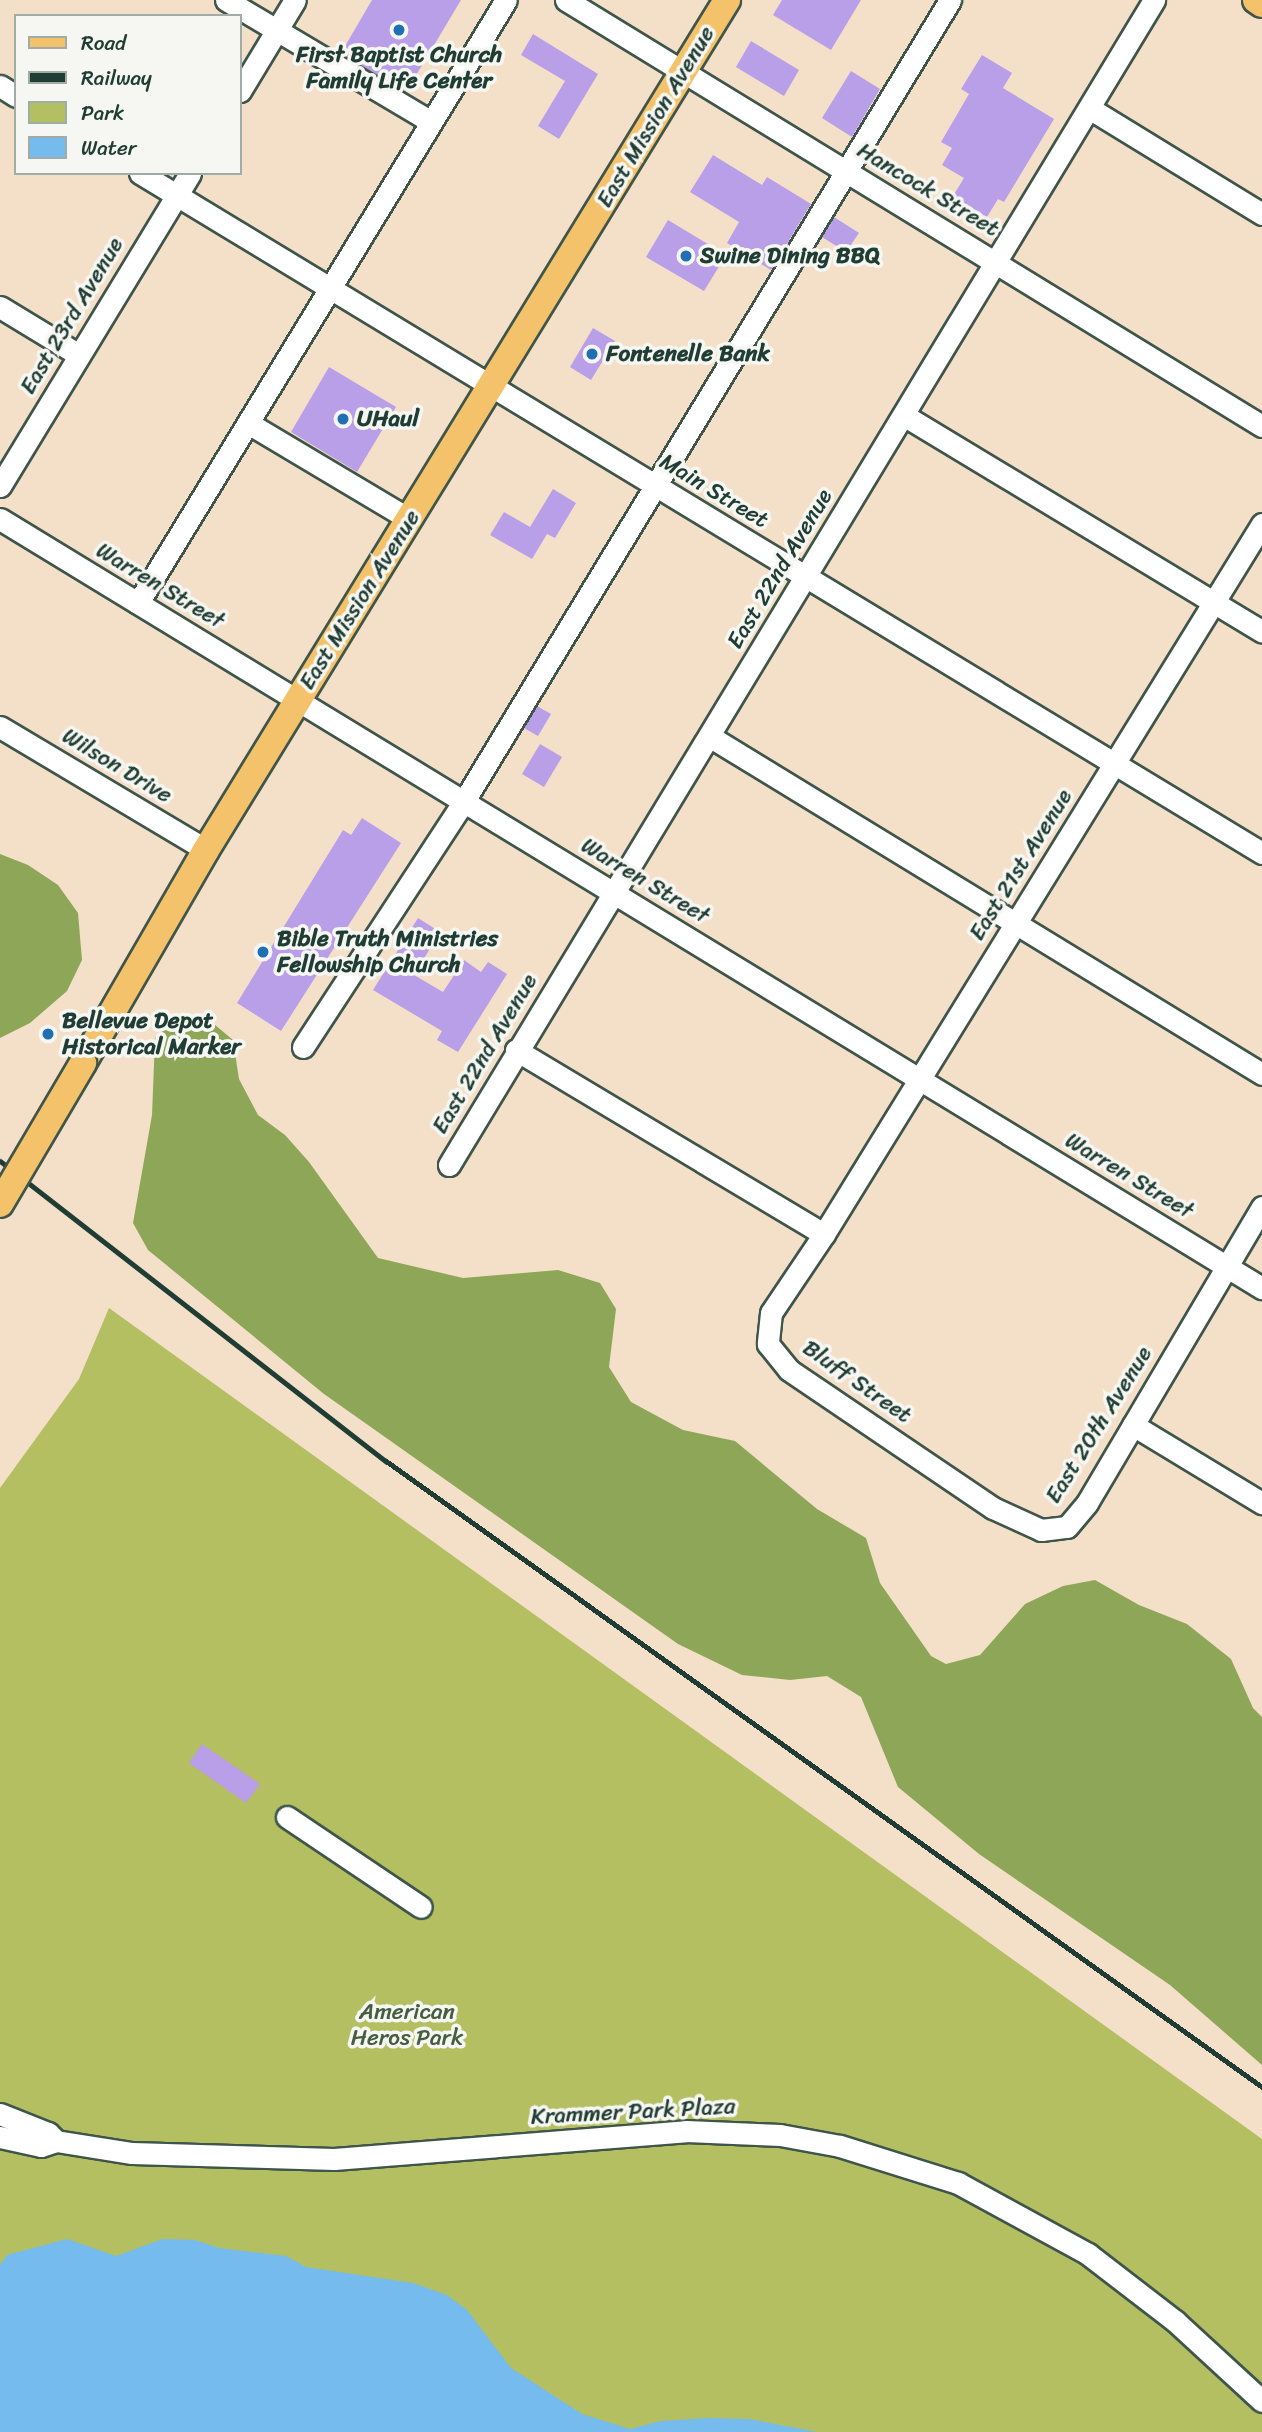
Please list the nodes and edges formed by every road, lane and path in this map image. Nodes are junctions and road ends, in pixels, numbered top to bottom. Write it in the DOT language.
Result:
graph roads {
  1 [pos="226,0"];
  2 [pos="295,0"];
  3 [pos="506,0"];
  4 [pos="565,0"];
  5 [pos="727,0"];
  6 [pos="950,0"];
  7 [pos="1154,0"];
  8 [pos="1256,0"];
  9 [pos="1262,4"];
  10 [pos="276,31"];
  11 [pos="683,73"];
  12 [pos="242,88"];
  13 [pos="1089,108"];
  14 [pos="430,121"];
  15 [pos="846,171"];
  16 [pos="143,175"];
  17 [pos="189,175"];
  18 [pos="176,195"];
  19 [pos="1262,214"];
  20 [pos="996,262"];
  21 [pos="330,288"];
  22 [pos="0,307"];
  23 [pos="79,355"];
  24 [pos="491,387"];
  25 [pos="905,416"];
  26 [pos="248,423"];
  27 [pos="1262,426"];
  28 [pos="653,485"];
  29 [pos="0,486"];
  30 [pos="0,519"];
  31 [pos="409,519"];
  32 [pos="1262,524"];
  33 [pos="806,577"];
  34 [pos="138,603"];
  35 [pos="1215,603"];
  36 [pos="1262,631"];
  37 [pos="297,701"];
  38 [pos="0,727"];
  39 [pos="709,736"];
  40 [pos="1115,763"];
  41 [pos="464,801"];
  42 [pos="206,850"];
  43 [pos="1262,853"];
  44 [pos="614,892"];
  45 [pos="1015,924"];
  46 [pos="303,1047"];
  47 [pos="516,1050"];
  48 [pos="1262,1074"];
  49 [pos="918,1079"];
  50 [pos="449,1165"];
  51 [pos="0,1204"];
  52 [pos="1262,1207"];
  53 [pos="824,1234"];
  54 [pos="1226,1267"];
  55 [pos="1262,1288"];
  56 [pos="1133,1425"];
  57 [pos="919,1458"];
  58 [pos="1262,1503"];
  59 [pos="287,1817"];
  60 [pos="421,1907"];
  61 [pos="0,2113"];
  62 [pos="0,2137"];
  63 [pos="56,2141"];
  64 [pos="1262,2401"];
  1 -- 10 [label="street"];
  2 -- 10 [label="street"];
  3 -- 14 [label="street"];
  4 -- 11 [label="street, Hancock Street"];
  5 -- 11 [label="main road, East Mission Avenue"];
  6 -- 15 [label="street"];
  7 -- 13 [label="street, East 22nd Avenue"];
  8 -- 9 [label="main road"];
  10 -- 12 [label="street"];
  10 -- 14 [label="street"];
  11 -- 15 [label="street, Hancock Street"];
  11 -- 24 [label="main road, East Mission Avenue"];
  13 -- 19 [label="street"];
  13 -- 20 [label="street, East 22nd Avenue"];
  14 -- 21 [label="street"];
  15 -- 20 [label="street, Hancock Street"];
  15 -- 28 [label="street"];
  16 -- 18 [label="street, Main Street"];
  17 -- 18 [label="street, East 23rd Avenue"];
  18 -- 21 [label="street, Main Street"];
  18 -- 23 [label="street, East 23rd Avenue"];
  20 -- 25 [label="street, East 22nd Avenue"];
  20 -- 27 [label="street, Hancock Street"];
  21 -- 24 [label="street, Main Street"];
  21 -- 26 [label="street"];
  22 -- 23 [label="street"];
  23 -- 29 [label="street, East 23rd Avenue"];
  24 -- 28 [label="street, Main Street"];
  24 -- 31 [label="main road, East Mission Avenue"];
  25 -- 33 [label="street, East 22nd Avenue"];
  25 -- 35 [label="street"];
  26 -- 31 [label="street"];
  26 -- 34 [label="street"];
  28 -- 33 [label="street, Main Street"];
  28 -- 41 [label="street"];
  30 -- 34 [label="street, Warren Street"];
  31 -- 37 [label="main road, East Mission Avenue"];
  32 -- 35 [label="street, East 21st Avenue"];
  33 -- 39 [label="street, East 22nd Avenue"];
  33 -- 40 [label="street, Main Street"];
  34 -- 37 [label="street, Warren Street"];
  35 -- 36 [label="street"];
  35 -- 40 [label="street, East 21st Avenue"];
  37 -- 41 [label="street, Warren Street"];
  37 -- 42 [label="main road, East Mission Avenue"];
  38 -- 42 [label="street, Wilson Drive"];
  39 -- 44 [label="street, East 22nd Avenue"];
  39 -- 45 [label="street"];
  40 -- 43 [label="street, Main Street"];
  40 -- 45 [label="street, East 21st Avenue"];
  41 -- 44 [label="street, Warren Street"];
  41 -- 46 [label="street"];
  42 -- 51 [label="main road, East Mission Avenue, bridge"];
  44 -- 47 [label="street, East 22nd Avenue"];
  44 -- 49 [label="street, Warren Street"];
  45 -- 48 [label="street"];
  45 -- 49 [label="street, East 21st Avenue"];
  47 -- 50 [label="street, East 22nd Avenue"];
  47 -- 53 [label="street"];
  49 -- 53 [label="street, East 21st Avenue"];
  49 -- 54 [label="street, Warren Street"];
  52 -- 54 [label="street, East 20th Avenue"];
  53 -- 57 [label="street, Bluff Street"];
  54 -- 55 [label="street, Warren Street"];
  54 -- 56 [label="street, East 20th Avenue"];
  56 -- 57 [label="street, East 20th Avenue"];
  56 -- 58 [label="street"];
  59 -- 60 [label="street"];
  61 -- 63 [label="street, Krammer Park Plaza"];
  62 -- 63 [label="street, Krammer Park Plaza"];
  63 -- 64 [label="street, Krammer Park Plaza"];
}
